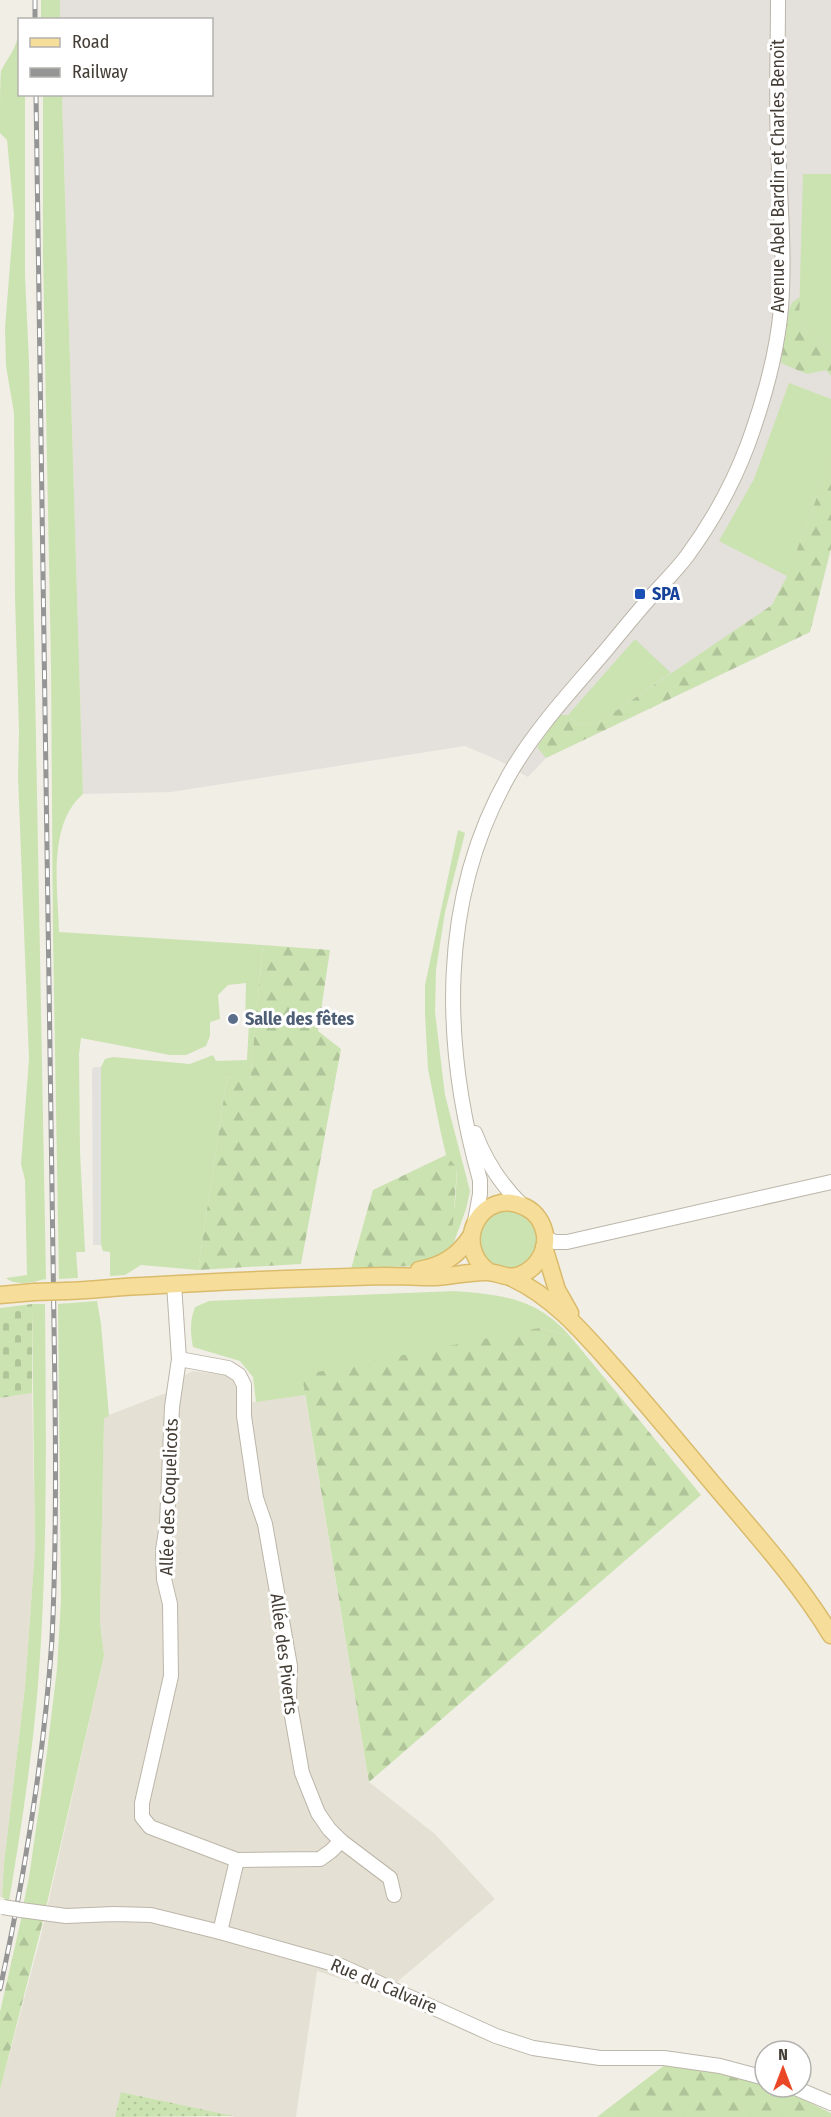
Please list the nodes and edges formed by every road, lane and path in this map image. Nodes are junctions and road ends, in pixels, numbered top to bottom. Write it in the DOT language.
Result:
graph roads {
  1 [pos="778,0"];
  2 [pos="459,1088"];
  3 [pos="831,1182"];
  4 [pos="523,1206"];
  5 [pos="473,1229"];
  6 [pos="545,1243"];
  7 [pos="489,1272"];
  8 [pos="387,1276"];
  9 [pos="510,1277"];
  10 [pos="174,1284"];
  11 [pos="0,1294"];
  12 [pos="582,1331"];
  13 [pos="178,1359"];
  14 [pos="831,1635"];
  15 [pos="341,1841"];
  16 [pos="237,1860"];
  17 [pos="394,1895"];
  18 [pos="2,1906"];
  19 [pos="220,1932"];
  20 [pos="753,2075"];
  21 [pos="813,2095"];
  22 [pos="831,2103"];
  1 -- 2 [label="street, Avenue Abel Bardin et Charles Benoït"];
  2 -- 4 [label="street"];
  2 -- 5 [label="street"];
  3 -- 6 [label="street"];
  4 -- 5 [label="main road"];
  4 -- 6 [label="main road"];
  5 -- 7 [label="main road"];
  5 -- 8 [label="main road"];
  6 -- 9 [label="main road"];
  6 -- 12 [label="main road"];
  7 -- 8 [label="main road"];
  7 -- 9 [label="main road"];
  8 -- 10 [label="main road"];
  9 -- 12 [label="main road"];
  10 -- 11 [label="main road, bridge"];
  10 -- 13 [label="street, Allée des Coquelicots"];
  12 -- 14 [label="main road"];
  13 -- 15 [label="street, Allée des Piverts"];
  13 -- 16 [label="street, Allée des Coquelicots"];
  15 -- 16 [label="street"];
  15 -- 17 [label="street, Allée des Piverts"];
  16 -- 19 [label="street"];
  18 -- 19 [label="street, Rue du Calvaire, bridge"];
  19 -- 20 [label="street, Rue du Calvaire"];
  21 -- 22 [label="street"];
}
